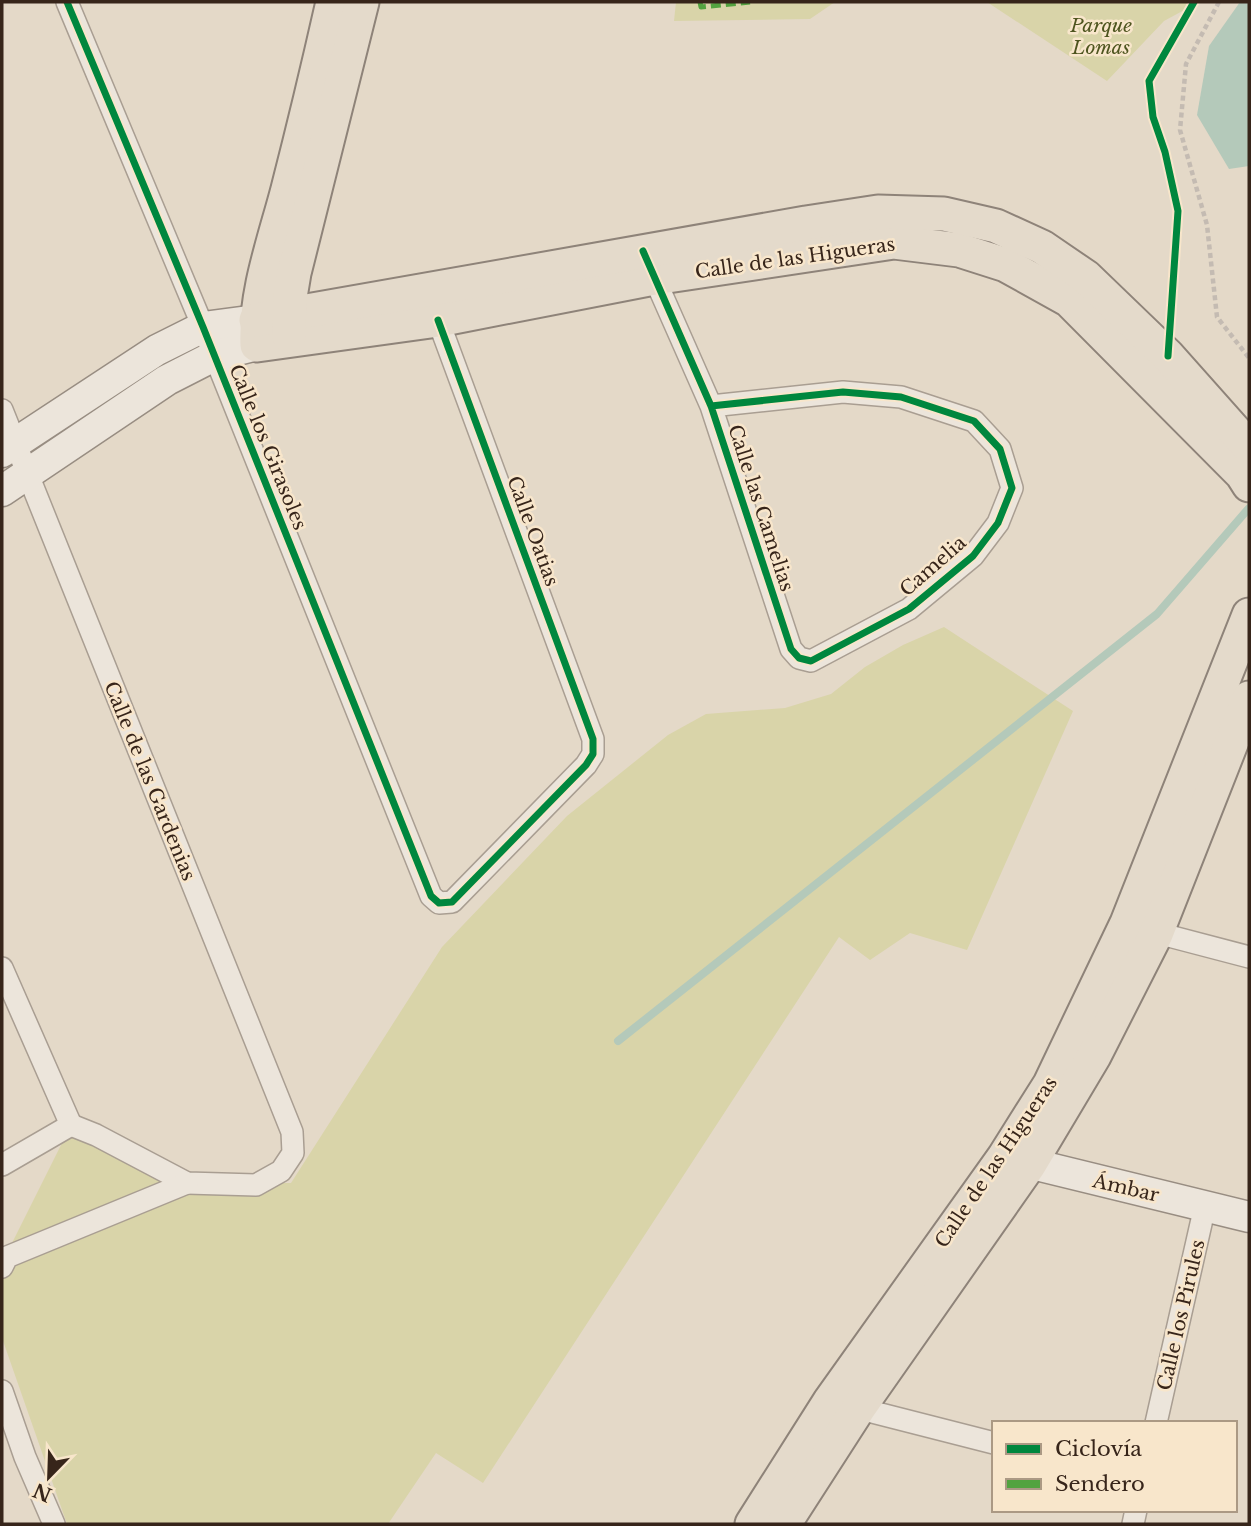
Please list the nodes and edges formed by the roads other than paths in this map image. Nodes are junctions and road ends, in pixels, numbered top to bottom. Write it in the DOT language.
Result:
graph roads {
  1 [pos="67,2"];
  2 [pos="344,4"];
  3 [pos="648,264"];
  4 [pos="438,320"];
  5 [pos="203,327"];
  6 [pos="273,331"];
  7 [pos="214,356"];
  8 [pos="711,406"];
  9 [pos="2,410"];
  10 [pos="8,447"];
  11 [pos="1249,447"];
  12 [pos="26,474"];
  13 [pos="1249,485"];
  14 [pos="2,491"];
  15 [pos="1249,615"];
  16 [pos="799,658"];
  17 [pos="1249,698"];
  18 [pos="439,903"];
  19 [pos="1142,929"];
  20 [pos="1249,957"];
  21 [pos="2,968"];
  22 [pos="71,1125"];
  23 [pos="1016,1161"];
  24 [pos="2,1165"];
  25 [pos="187,1183"];
  26 [pos="1205,1206"];
  27 [pos="1249,1217"];
  28 [pos="2,1266"];
  29 [pos="2,1391"];
  30 [pos="844,1405"];
  31 [pos="1156,1421"];
  32 [pos="992,1442"];
  33 [pos="54,1524"];
  34 [pos="752,1524"];
  35 [pos="784,1524"];
  1 -- 5 [label="street, Calle los Girasoles"];
  2 -- 6 [label="main road"];
  3 -- 4 [label="main road, Calle de las Higueras"];
  3 -- 6 [label="main road, Calle de las Higueras"];
  3 -- 8 [label="street, Calle las Camelias"];
  3 -- 11 [label="main road, Calle de las Higueras"];
  3 -- 13 [label="main road, Calle de las Higueras"];
  4 -- 6 [label="main road, Calle de las Higueras"];
  4 -- 18 [label="street, Calle Oatias"];
  5 -- 6 [label="street"];
  5 -- 7 [label="street, Calle los Girasoles"];
  5 -- 10 [label="street"];
  6 -- 7 [label="street"];
  7 -- 12 [label="street"];
  7 -- 18 [label="street, Calle los Girasoles"];
  8 -- 16 [label="street, Calle las Camelias"];
  8 -- 16 [label="street, Camelia"];
  9 -- 10 [label="street, Calle de las Gardenias"];
  10 -- 12 [label="street, Calle de las Gardenias"];
  12 -- 14 [label="street"];
  12 -- 25 [label="street, Calle de las Gardenias"];
  15 -- 19 [label="main road, Calle de las Higueras"];
  17 -- 19 [label="main road, Calle de las Higueras"];
  19 -- 20 [label="street"];
  19 -- 23 [label="main road, Calle de las Higueras"];
  21 -- 22 [label="street"];
  22 -- 24 [label="street"];
  22 -- 25 [label="street"];
  23 -- 26 [label="street, Ámbar"];
  23 -- 30 [label="main road, Calle de las Higueras"];
  25 -- 28 [label="street"];
  26 -- 27 [label="street, Ámbar"];
  26 -- 31 [label="street, Calle los Pirules"];
  29 -- 33 [label="street"];
  30 -- 32 [label="street"];
  30 -- 34 [label="main road, Calle de las Higueras"];
  30 -- 35 [label="main road, Calle de las Higueras"];
}
